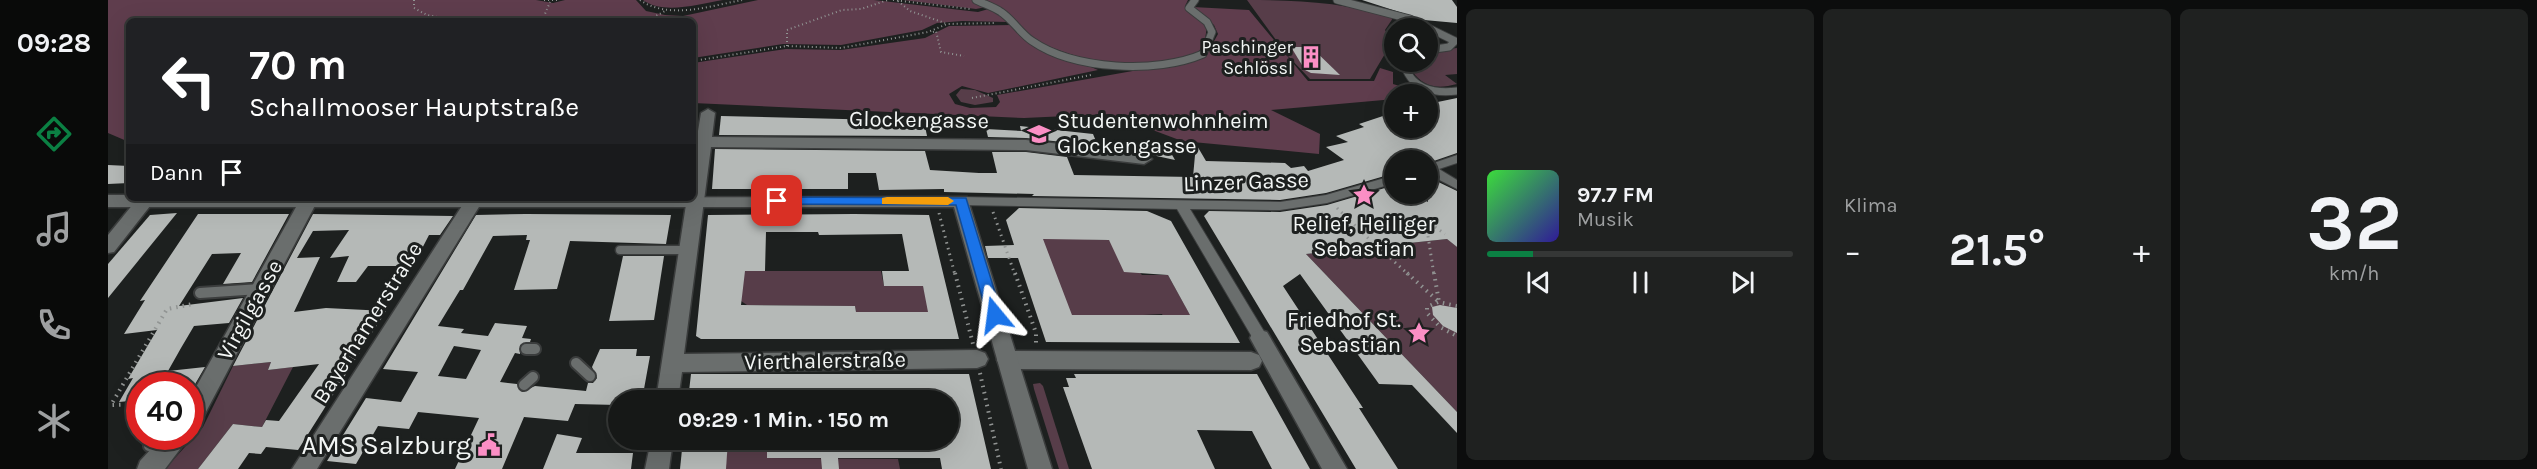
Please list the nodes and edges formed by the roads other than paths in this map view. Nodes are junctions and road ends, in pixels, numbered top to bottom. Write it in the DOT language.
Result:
graph roads {
  1 [pos="976,0"];
  2 [pos="1195,0"];
  3 [pos="1337,0"];
  4 [pos="1357,2"];
  5 [pos="1407,18"];
  6 [pos="1438,33"];
  7 [pos="1438,49"];
  8 [pos="1406,72"];
  9 [pos="1457,91"];
  10 [pos="708,113"];
  11 [pos="698,142"];
  12 [pos="1144,159"];
  13 [pos="1457,159"];
  14 [pos="696,166"];
  15 [pos="1438,166"];
  16 [pos="1438,175"];
  17 [pos="1384,182"];
  18 [pos="1457,186"];
  19 [pos="108,201"];
  20 [pos="145,201"];
  21 [pos="309,201"];
  22 [pos="391,201"];
  23 [pos="693,201"];
  24 [pos="961,201"];
  25 [pos="472,202"];
  26 [pos="1172,203"];
  27 [pos="108,247"];
  28 [pos="620,250"];
  29 [pos="687,250"];
  30 [pos="261,288"];
  31 [pos="200,298"];
  32 [pos="1260,338"];
  33 [pos="977,359"];
  34 [pos="1008,360"];
  35 [pos="1251,361"];
  36 [pos="576,363"];
  37 [pos="672,363"];
  38 [pos="590,376"];
  39 [pos="668,390"];
  40 [pos="204,394"];
  41 [pos="660,450"];
  42 [pos="304,469"];
  43 [pos="657,469"];
  44 [pos="1040,469"];
  45 [pos="1335,469"];
  1 -- 2 [label="lane"];
  3 -- 4 [label="lane"];
  4 -- 5 [label="lane"];
  6 -- 7 [label="lane"];
  8 -- 9 [label="lane"];
  10 -- 11 [label="street"];
  11 -- 12 [label="street, Glockengasse"];
  11 -- 14 [label="street"];
  13 -- 15 [label="street"];
  16 -- 18 [label="street"];
  17 -- 26 [label="street, Linzer Gasse"];
  19 -- 20 [label="street"];
  20 -- 27 [label="street"];
  21 -- 30 [label="street, Virgilgasse"];
  22 -- 25 [label="street"];
  23 -- 24 [label="street"];
  23 -- 25 [label="street"];
  23 -- 29 [label="street"];
  24 -- 26 [label="street, Linzer Gasse"];
  24 -- 34 [label="street"];
  25 -- 42 [label="street, Bayerhamerstraße"];
  26 -- 32 [label="street"];
  28 -- 29 [label="lane"];
  29 -- 37 [label="street"];
  30 -- 31 [label="lane"];
  30 -- 40 [label="street, Virgilgasse"];
  32 -- 45 [label="street"];
  33 -- 37 [label="street, Vierthalerstraße"];
  34 -- 35 [label="street"];
  34 -- 44 [label="street"];
  36 -- 38 [label="lane"];
  37 -- 39 [label="street"];
  41 -- 43 [label="street"];
}
